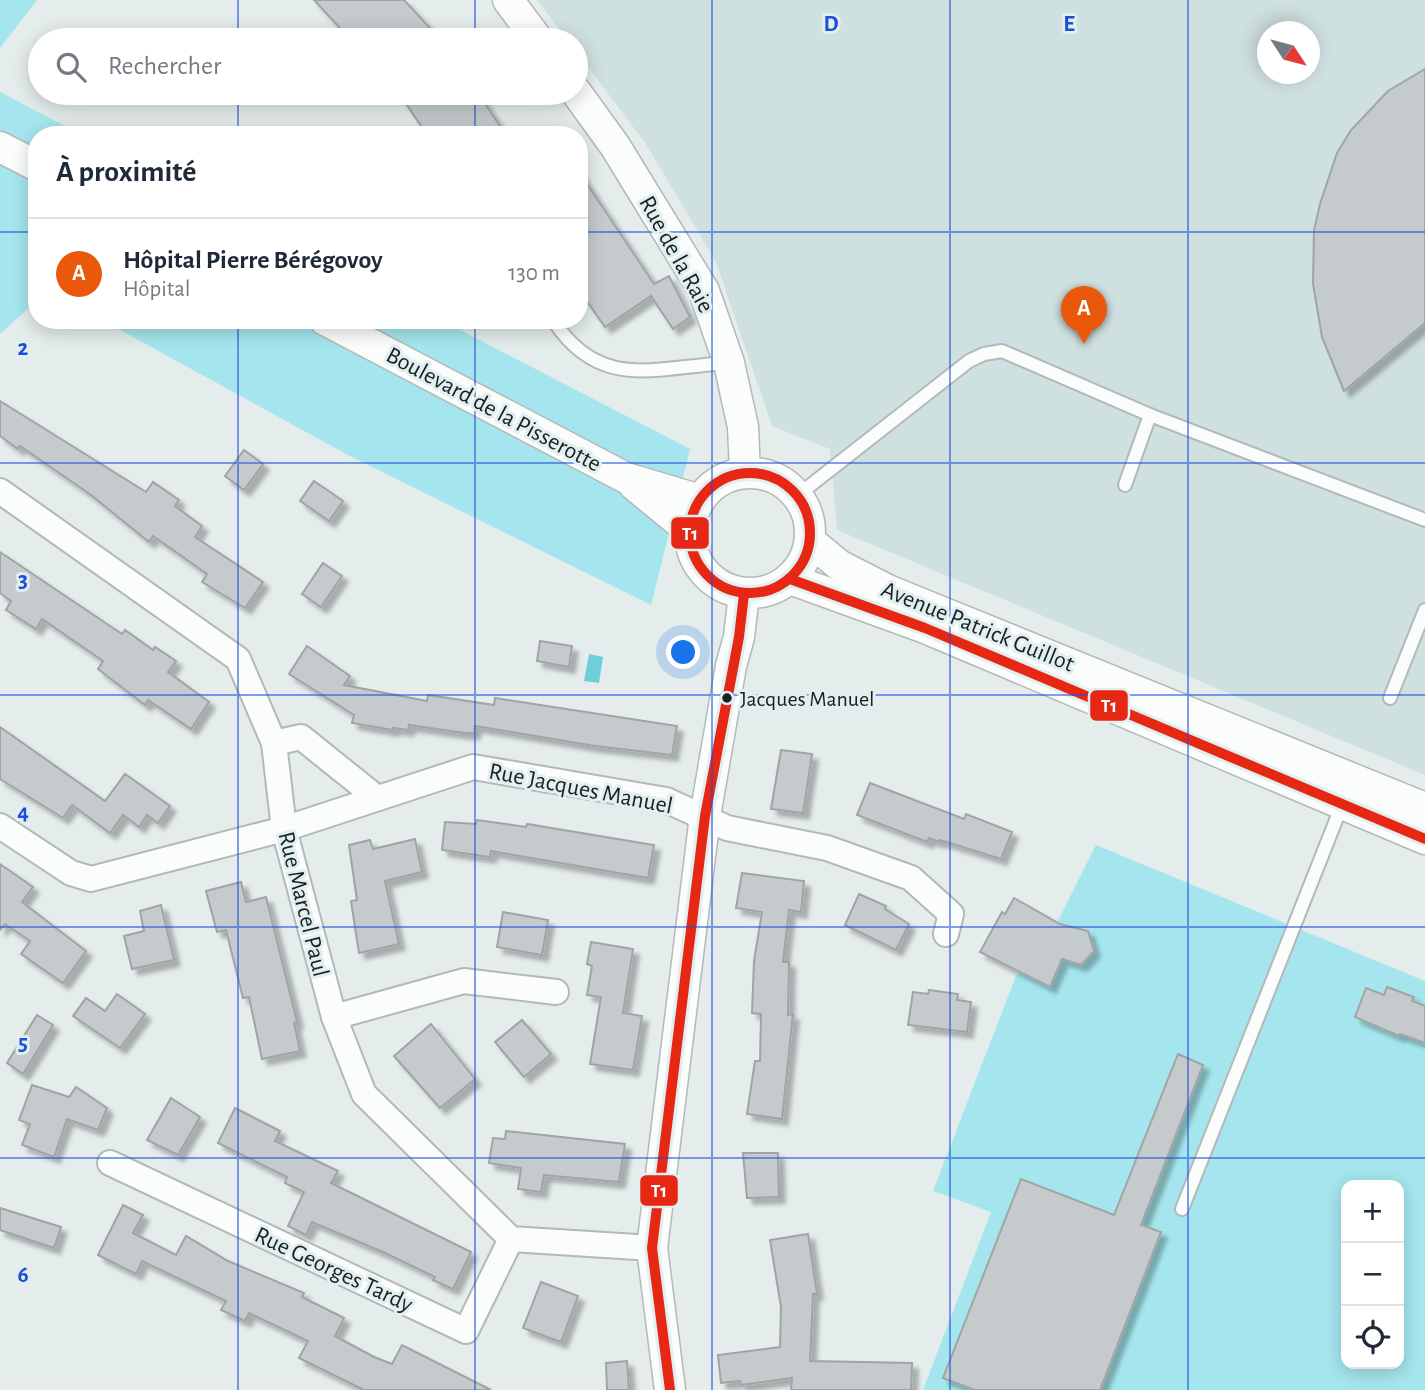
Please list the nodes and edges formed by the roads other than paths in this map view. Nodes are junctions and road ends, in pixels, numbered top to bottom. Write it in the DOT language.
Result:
graph roads {
  1 [pos="508,0"];
  2 [pos="529,28"];
  3 [pos="585,105"];
  4 [pos="0,147"];
  5 [pos="28,161"];
  6 [pos="342,329"];
  7 [pos="559,329"];
  8 [pos="729,363"];
  9 [pos="1150,415"];
  10 [pos="745,473"];
  11 [pos="626,478"];
  12 [pos="1125,485"];
  13 [pos="0,491"];
  14 [pos="797,495"];
  15 [pos="700,500"];
  16 [pos="1425,520"];
  17 [pos="690,531"];
  18 [pos="810,541"];
  19 [pos="790,579"];
  20 [pos="744,594"];
  21 [pos="1425,610"];
  22 [pos="1390,698"];
  23 [pos="274,743"];
  24 [pos="377,798"];
  25 [pos="1342,806"];
  26 [pos="1425,808"];
  27 [pos="705,816"];
  28 [pos="0,826"];
  29 [pos="284,829"];
  30 [pos="1425,839"];
  31 [pos="946,934"];
  32 [pos="556,992"];
  33 [pos="334,1017"];
  34 [pos="110,1163"];
  35 [pos="1182,1209"];
  36 [pos="511,1239"];
  37 [pos="652,1248"];
  38 [pos="670,1390"];
  1 -- 2 [label="street"];
  3 -- 8 [label="street, Rue de la Raie"];
  4 -- 5 [label="street"];
  6 -- 11 [label="street, Boulevard de la Pisserotte"];
  7 -- 8 [label="lane"];
  8 -- 10 [label="street, Rue de la Raie"];
  9 -- 12 [label="lane"];
  9 -- 14 [label="lane"];
  9 -- 16 [label="lane"];
  10 -- 14 [label="street"];
  10 -- 15 [label="street"];
  11 -- 15 [label="street, Boulevard de la Pisserotte"];
  11 -- 17 [label="street, Boulevard de la Pisserotte"];
  13 -- 23 [label="street, Rue Marcel Paul"];
  14 -- 18 [label="street"];
  15 -- 17 [label="street"];
  17 -- 20 [label="street"];
  18 -- 19 [label="street"];
  18 -- 26 [label="street, Avenue Patrick Guillot"];
  19 -- 20 [label="street"];
  19 -- 25 [label="street, Avenue Patrick Guillot"];
  20 -- 27 [label="street"];
  21 -- 22 [label="lane"];
  23 -- 24 [label="street"];
  23 -- 29 [label="street, Rue Marcel Paul"];
  24 -- 27 [label="street, Rue Jacques Manuel"];
  24 -- 29 [label="street, Rue Jacques Manuel"];
  25 -- 30 [label="street, Avenue Patrick Guillot"];
  25 -- 35 [label="lane"];
  27 -- 31 [label="street, Rue Jacques Manuel"];
  27 -- 37 [label="street"];
  28 -- 29 [label="street, Rue Jacques Manuel"];
  29 -- 33 [label="street, Rue Marcel Paul"];
  32 -- 33 [label="street"];
  33 -- 36 [label="street, Rue Marcel Paul"];
  34 -- 36 [label="street, Rue Georges Tardy"];
  36 -- 37 [label="street"];
  37 -- 38 [label="street"];
}
